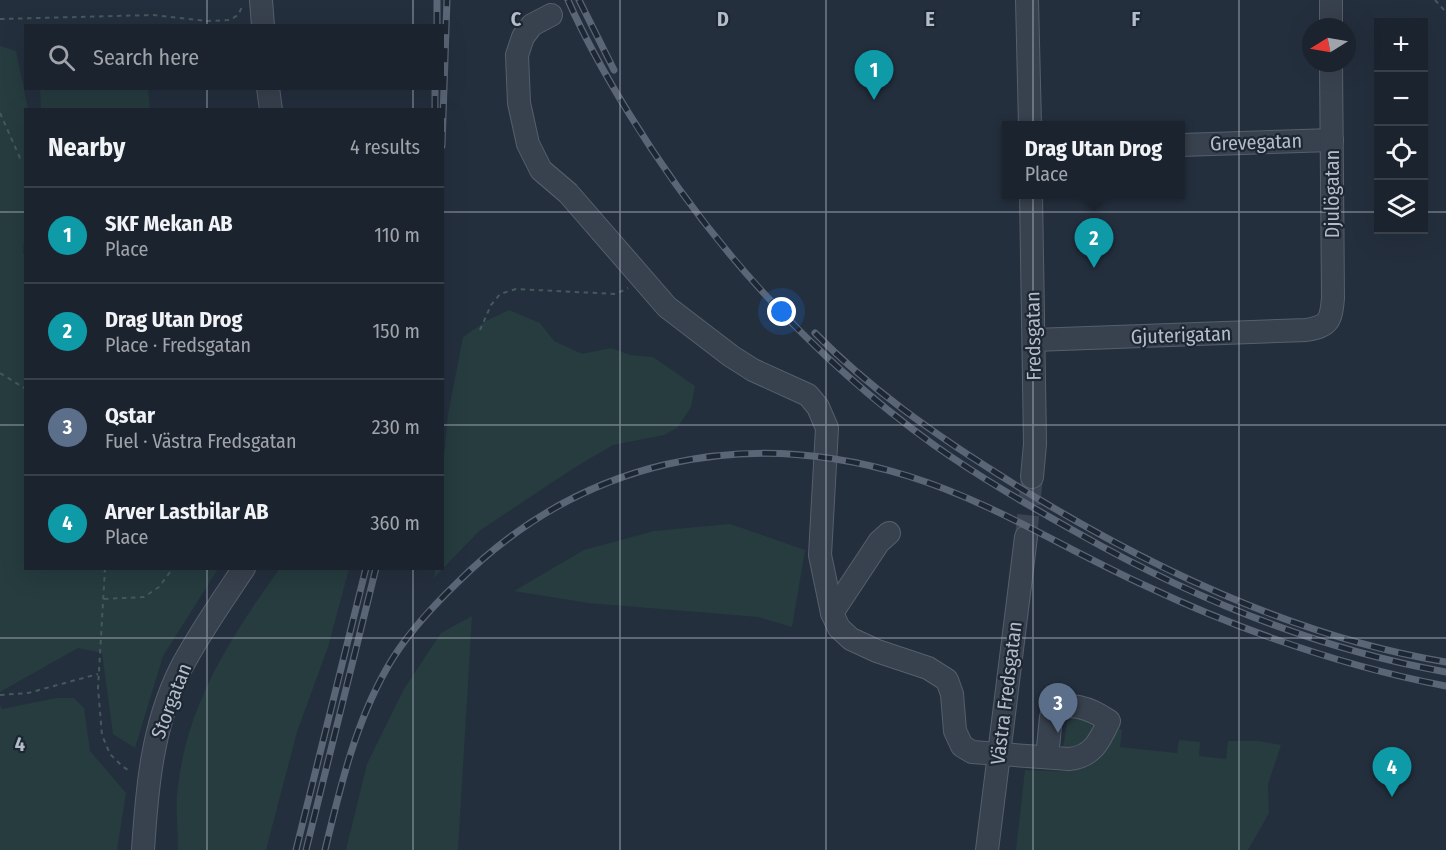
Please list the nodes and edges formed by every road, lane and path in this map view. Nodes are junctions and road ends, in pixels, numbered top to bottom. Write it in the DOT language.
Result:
graph roads {
  1 [pos="242,0"];
  2 [pos="261,0"];
  3 [pos="1027,0"];
  4 [pos="1331,0"];
  5 [pos="1435,0"];
  6 [pos="1446,12"];
  7 [pos="551,15"];
  8 [pos="1331,18"];
  9 [pos="0,19"];
  10 [pos="263,24"];
  11 [pos="1331,72"];
  12 [pos="268,90"];
  13 [pos="271,108"];
  14 [pos="0,113"];
  15 [pos="1029,121"];
  16 [pos="1332,140"];
  17 [pos="1185,145"];
  18 [pos="24,160"];
  19 [pos="1031,199"];
  20 [pos="644,281"];
  21 [pos="1326,324"];
  22 [pos="480,330"];
  23 [pos="1034,340"];
  24 [pos="0,373"];
  25 [pos="24,388"];
  26 [pos="1032,477"];
  27 [pos="890,533"];
  28 [pos="1026,537"];
  29 [pos="105,570"];
  30 [pos="171,570"];
  31 [pos="243,570"];
  32 [pos="104,599"];
  33 [pos="832,613"];
  34 [pos="98,674"];
  35 [pos="0,695"];
  36 [pos="998,754"];
  37 [pos="1047,757"];
  38 [pos="149,774"];
  39 [pos="143,850"];
  40 [pos="987,850"];
  1 -- 9 [label="path"];
  2 -- 10 [label="street"];
  3 -- 15 [label="street"];
  4 -- 8 [label="street"];
  5 -- 6 [label="path"];
  7 -- 20 [label="street"];
  11 -- 16 [label="street, Djulögatan"];
  12 -- 13 [label="street"];
  14 -- 18 [label="path"];
  16 -- 17 [label="street, Grevegatan"];
  16 -- 21 [label="street, Djulögatan"];
  19 -- 23 [label="street, Fredsgatan"];
  20 -- 22 [label="path"];
  20 -- 33 [label="street"];
  21 -- 23 [label="street, Gjuterigatan"];
  23 -- 26 [label="street, Fredsgatan"];
  24 -- 25 [label="path"];
  27 -- 33 [label="street"];
  28 -- 36 [label="street, Västra Fredsgatan"];
  29 -- 32 [label="path"];
  30 -- 32 [label="path"];
  31 -- 38 [label="street, Storgatan"];
  32 -- 34 [label="path"];
  33 -- 36 [label="street"];
  34 -- 35 [label="path"];
  34 -- 38 [label="path"];
  36 -- 37 [label="street"];
  36 -- 40 [label="street, Västra Fredsgatan"];
  38 -- 39 [label="street, Storgatan"];
}
